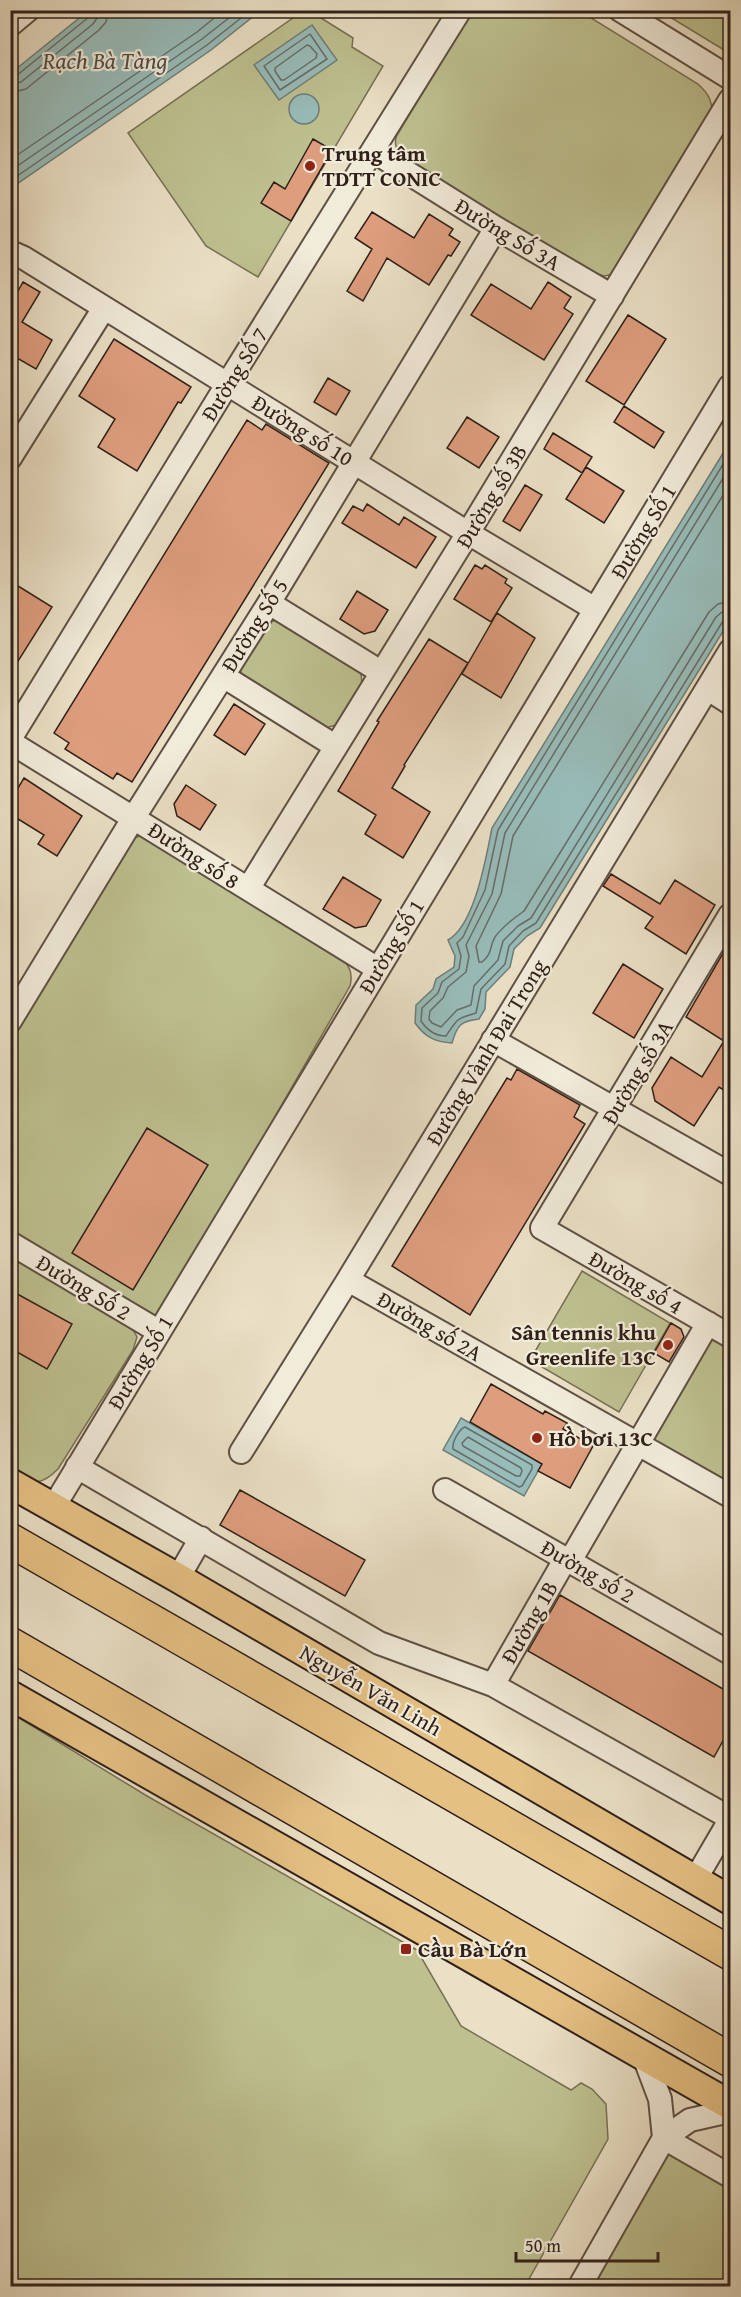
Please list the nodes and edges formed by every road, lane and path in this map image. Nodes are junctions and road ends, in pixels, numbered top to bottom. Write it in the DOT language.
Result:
graph roads {
  1 [pos="28,10"];
  2 [pos="460,10"];
  3 [pos="620,10"];
  4 [pos="10,25"];
  5 [pos="730,78"];
  6 [pos="730,100"];
  7 [pos="373,151"];
  8 [pos="495,228"];
  9 [pos="10,254"];
  10 [pos="612,296"];
  11 [pos="104,308"];
  12 [pos="228,383"];
  13 [pos="730,386"];
  14 [pos="10,458"];
  15 [pos="354,462"];
  16 [pos="468,533"];
  17 [pos="269,603"];
  18 [pos="596,609"];
  19 [pos="730,651"];
  20 [pos="381,672"];
  21 [pos="223,676"];
  22 [pos="708,689"];
  23 [pos="730,702"];
  24 [pos="10,741"];
  25 [pos="335,746"];
  26 [pos="134,817"];
  27 [pos="248,889"];
  28 [pos="730,915"];
  29 [pos="378,969"];
  30 [pos="10,1021"];
  31 [pos="493,1040"];
  32 [pos="615,1108"];
  33 [pos="730,1172"];
  34 [pos="542,1228"];
  35 [pos="10,1243"];
  36 [pos="348,1280"];
  37 [pos="708,1323"];
  38 [pos="158,1330"];
  39 [pos="730,1336"];
  40 [pos="638,1443"];
  41 [pos="241,1452"];
  42 [pos="77,1467"];
  43 [pos="10,1483"];
  44 [pos="446,1490"];
  45 [pos="730,1496"];
  46 [pos="53,1508"];
  47 [pos="201,1538"];
  48 [pos="10,1540"];
  49 [pos="568,1560"];
  50 [pos="178,1578"];
  51 [pos="10,1644"];
  52 [pos="730,1653"];
  53 [pos="493,1685"];
  54 [pos="10,1695"];
  55 [pos="258,1786"];
  56 [pos="730,1819"];
  57 [pos="236,1822"];
  58 [pos="696,1880"];
  59 [pos="730,1900"];
  60 [pos="730,1953"];
  61 [pos="643,2054"];
  62 [pos="730,2060"];
  63 [pos="730,2105"];
  64 [pos="730,2111"];
  65 [pos="664,2138"];
  66 [pos="730,2176"];
  67 [pos="580,2286"];
  1 -- 4 [label="street"];
  2 -- 7 [label="street, Đường Số 7"];
  3 -- 5 [label="street"];
  6 -- 10 [label="street, Đường số 3B"];
  7 -- 8 [label="street, Đường Số 3A"];
  7 -- 12 [label="street, Đường Số 7"];
  8 -- 10 [label="street, Đường Số 3A"];
  8 -- 15 [label="street, Đường Số 5"];
  9 -- 11 [label="street, Đường số 10"];
  10 -- 16 [label="street, Đường số 3B"];
  11 -- 12 [label="street, Đường số 10"];
  11 -- 14 [label="street"];
  12 -- 15 [label="street, Đường số 10"];
  12 -- 24 [label="street, Đường Số 7"];
  13 -- 18 [label="street, Đường Số 1"];
  15 -- 16 [label="street, Đường số 10"];
  15 -- 17 [label="street, Đường Số 5"];
  16 -- 18 [label="street, Đường số 10"];
  16 -- 20 [label="street, Đường số 3B"];
  17 -- 20 [label="street"];
  17 -- 21 [label="street, Đường Số 5"];
  18 -- 29 [label="street, Đường Số 1"];
  19 -- 22 [label="street, Đường Vành Đai Trong"];
  20 -- 25 [label="street, Đường số 3B"];
  21 -- 25 [label="street"];
  21 -- 26 [label="street, Đường Số 5"];
  22 -- 23 [label="street"];
  22 -- 31 [label="street, Đường Vành Đai Trong"];
  24 -- 26 [label="street, Đường số 8"];
  25 -- 27 [label="street, Đường số 3B"];
  26 -- 27 [label="street, Đường số 8"];
  26 -- 30 [label="street, Đường Số 5"];
  27 -- 29 [label="street, Đường số 8"];
  28 -- 32 [label="street, Đường số 3A"];
  29 -- 38 [label="street, Đường Số 1"];
  31 -- 32 [label="street"];
  31 -- 36 [label="street, Đường Vành Đai Trong"];
  32 -- 33 [label="street"];
  32 -- 34 [label="street, Đường số 3A"];
  34 -- 37 [label="street, Đường số 4"];
  35 -- 38 [label="street, Đường Số 2"];
  36 -- 40 [label="street, Đường số 2A"];
  36 -- 41 [label="street, Đường Vành Đai Trong"];
  37 -- 39 [label="street, Đường số 4"];
  37 -- 40 [label="street, Đường 1B"];
  38 -- 42 [label="street, Đường Số 1"];
  40 -- 45 [label="street, Đường số 2A"];
  40 -- 49 [label="street, Đường 1B"];
  42 -- 46 [label="street, Đường Số 1"];
  42 -- 47 [label="street"];
  43 -- 46 [label="main road, Nguyễn Văn Linh"];
  44 -- 49 [label="street, Đường số 2"];
  46 -- 50 [label="main road, Nguyễn Văn Linh"];
  47 -- 50 [label="street"];
  47 -- 53 [label="street"];
  48 -- 60 [label="highway"];
  49 -- 52 [label="street, Đường số 2"];
  49 -- 53 [label="street, Đường 1B"];
  50 -- 58 [label="main road, Nguyễn Văn Linh"];
  51 -- 55 [label="highway"];
  53 -- 56 [label="street"];
  54 -- 57 [label="main road"];
  55 -- 57 [label="main road"];
  55 -- 62 [label="highway"];
  56 -- 58 [label="street"];
  57 -- 61 [label="main road"];
  58 -- 59 [label="main road, Nguyễn Văn Linh"];
  61 -- 63 [label="main road"];
  61 -- 65 [label="street"];
  64 -- 65 [label="street"];
  65 -- 66 [label="street"];
  65 -- 67 [label="street"];
}
